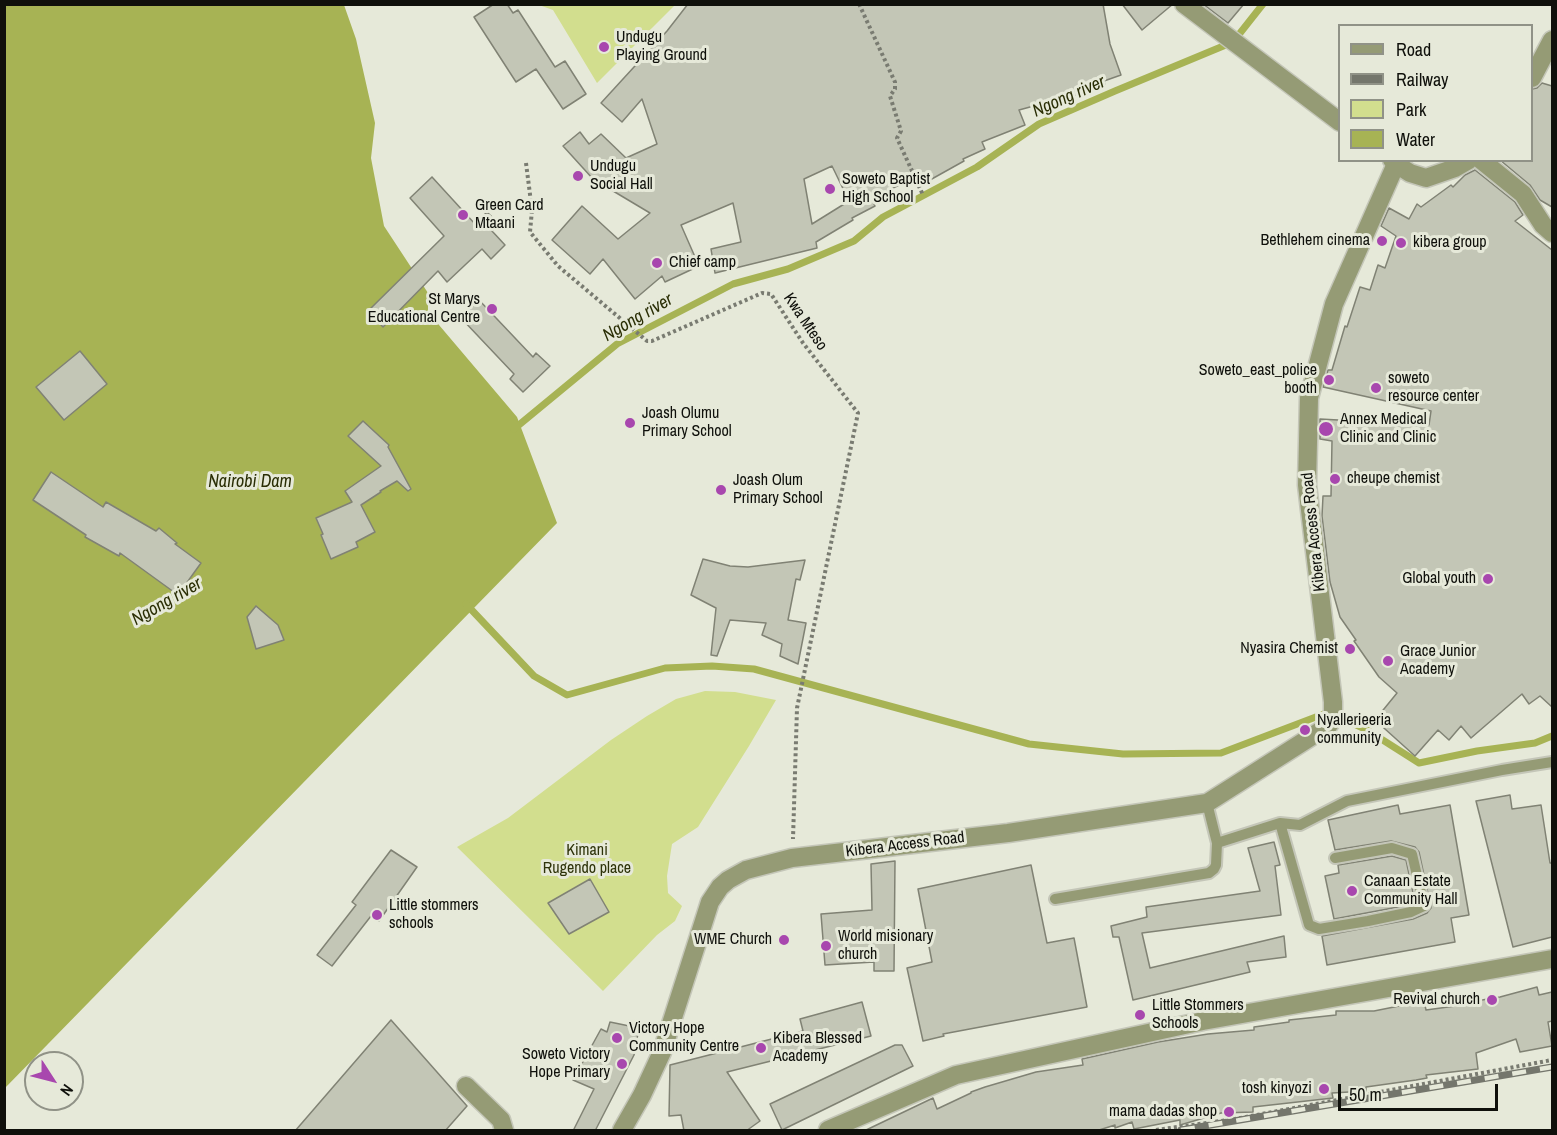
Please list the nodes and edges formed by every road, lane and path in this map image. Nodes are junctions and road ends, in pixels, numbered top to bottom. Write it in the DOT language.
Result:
graph roads {
  1 [pos="859,4"];
  2 [pos="1184,4"];
  3 [pos="1552,40"];
  4 [pos="1533,76"];
  5 [pos="1338,121"];
  6 [pos="1394,162"];
  7 [pos="1466,162"];
  8 [pos="1483,162"];
  9 [pos="526,163"];
  10 [pos="922,195"];
  11 [pos="1552,233"];
  12 [pos="1552,762"];
  13 [pos="1207,803"];
  14 [pos="1280,822"];
  15 [pos="1217,843"];
  16 [pos="792,858"];
  17 [pos="1335,858"];
  18 [pos="1055,899"];
  19 [pos="1552,959"];
  20 [pos="1552,1060"];
  21 [pos="466,1086"];
  22 [pos="504,1131"];
  23 [pos="622,1131"];
  24 [pos="828,1131"];
  25 [pos="1156,1131"];
  1 -- 10 [label="path"];
  2 -- 5 [label="street"];
  3 -- 4 [label="street"];
  6 -- 7 [label="street"];
  6 -- 13 [label="street, Kibera Access Road"];
  8 -- 11 [label="street"];
  9 -- 16 [label="path, Kwa Mteso"];
  12 -- 14 [label="lane"];
  13 -- 15 [label="lane"];
  13 -- 16 [label="street, Kibera Access Road"];
  14 -- 15 [label="lane"];
  14 -- 17 [label="lane"];
  15 -- 18 [label="lane"];
  16 -- 23 [label="street, Kibera Access Road"];
  19 -- 24 [label="street"];
  20 -- 25 [label="path"];
  21 -- 22 [label="street"];
}
